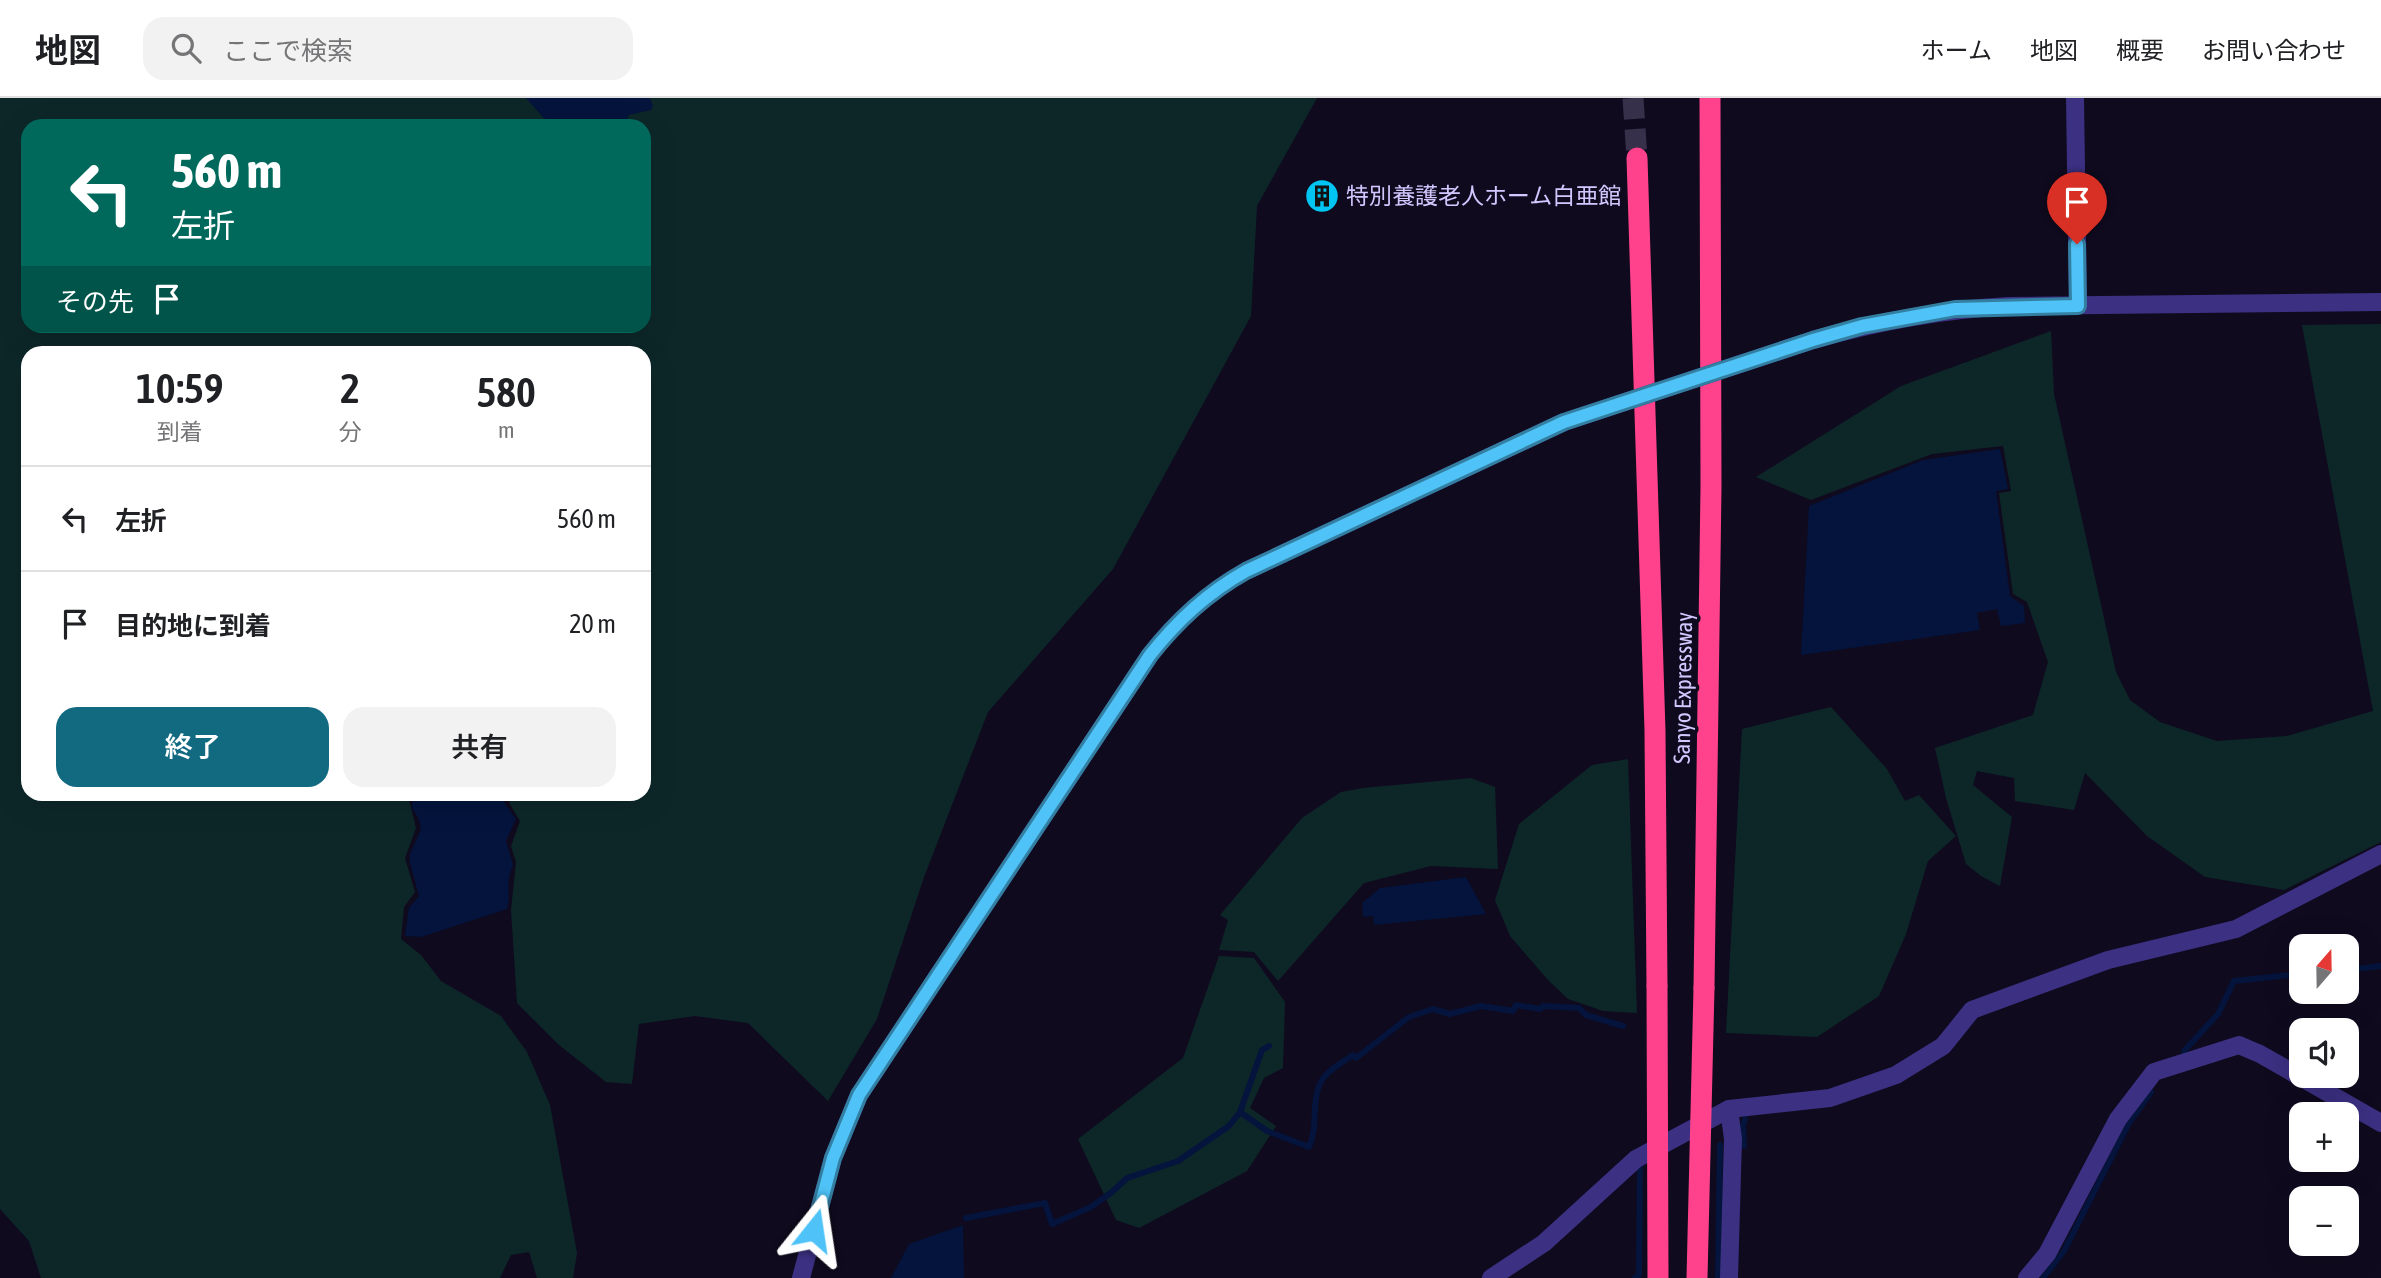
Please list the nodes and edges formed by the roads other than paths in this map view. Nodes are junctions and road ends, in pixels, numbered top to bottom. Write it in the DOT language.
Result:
graph roads {
  1 [pos="1710,98"];
  2 [pos="2075,98"];
  3 [pos="1637,158"];
  4 [pos="2381,302"];
  5 [pos="2078,306"];
  6 [pos="2381,854"];
  7 [pos="1729,1109"];
  8 [pos="2381,1123"];
  9 [pos="801,1278"];
  10 [pos="1491,1278"];
  11 [pos="1658,1278"];
  12 [pos="1697,1278"];
  13 [pos="1729,1278"];
  14 [pos="2027,1278"];
  1 -- 12 [label="highway, Sanyo Expressway, bridge"];
  2 -- 5 [label="street"];
  3 -- 11 [label="highway, Sanyo Expressway, bridge"];
  4 -- 5 [label="street"];
  5 -- 9 [label="street, bridge"];
  6 -- 7 [label="street"];
  7 -- 10 [label="street"];
  7 -- 13 [label="street"];
  8 -- 14 [label="street"];
}
